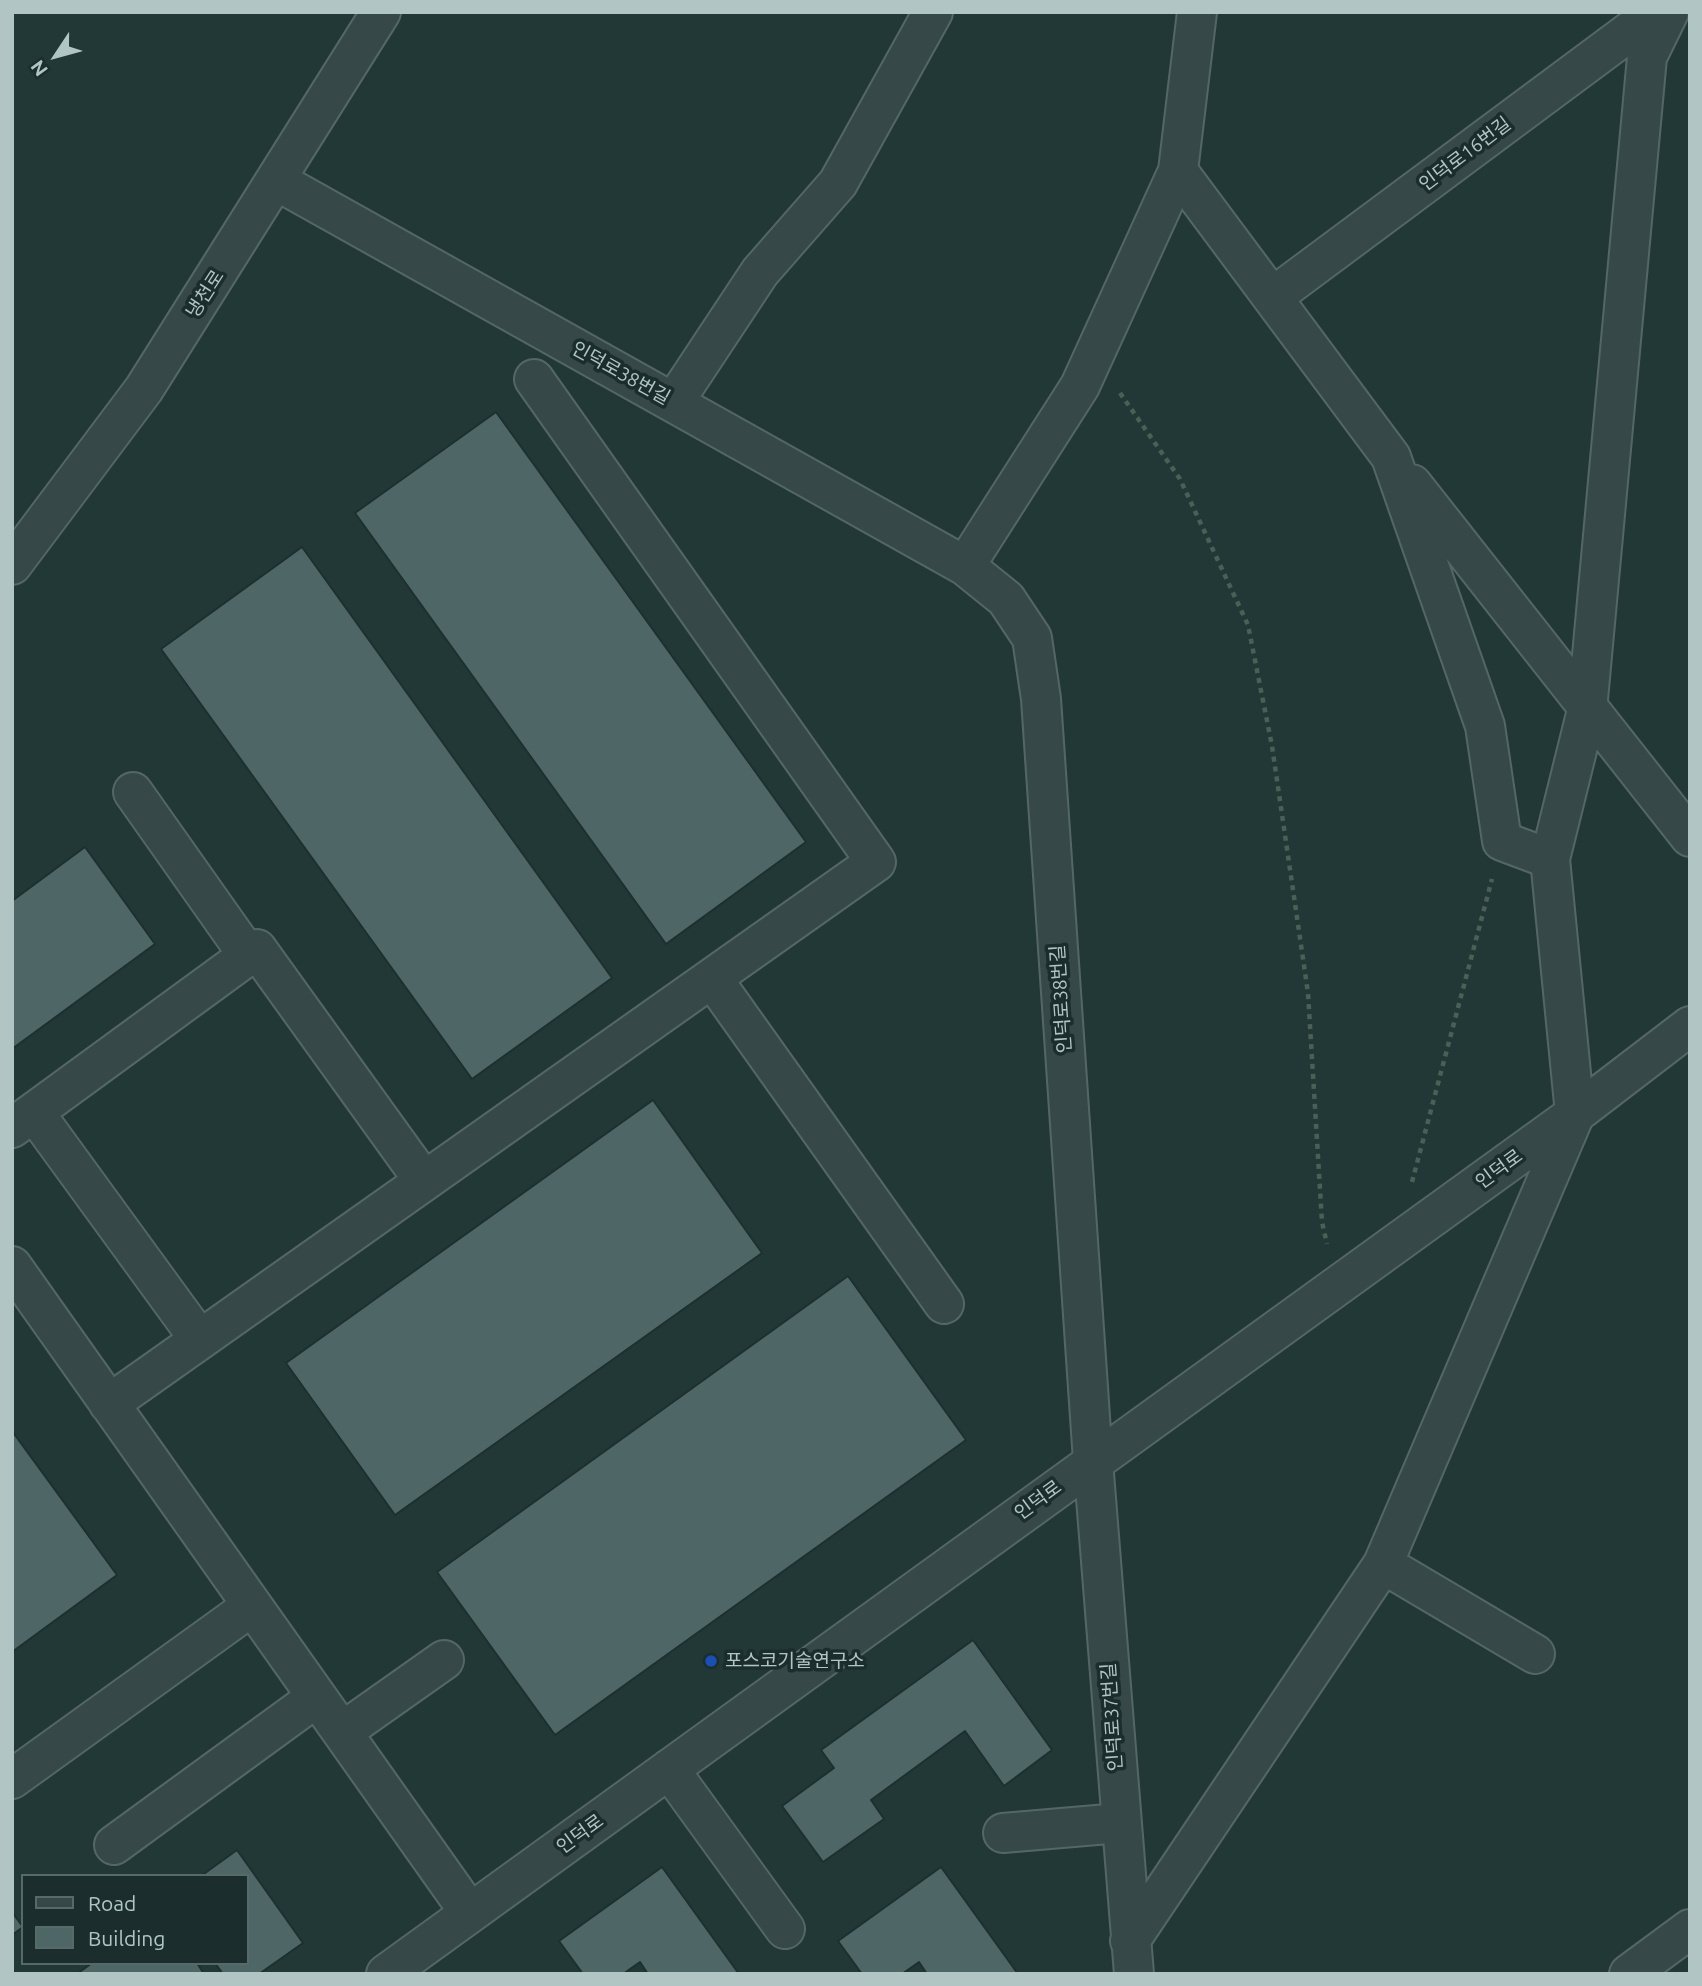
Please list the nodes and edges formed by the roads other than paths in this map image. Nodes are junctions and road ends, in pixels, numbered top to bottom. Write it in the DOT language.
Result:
graph roads {
  1 [pos="381,12"];
  2 [pos="933,12"];
  3 [pos="1197,12"];
  4 [pos="1656,12"];
  5 [pos="1669,12"];
  6 [pos="1686,12"];
  7 [pos="1690,18"];
  8 [pos="1178,171"];
  9 [pos="277,181"];
  10 [pos="1274,296"];
  11 [pos="534,379"];
  12 [pos="674,402"];
  13 [pos="1391,457"];
  14 [pos="12,565"];
  15 [pos="965,566"];
  16 [pos="1587,710"];
  17 [pos="133,792"];
  18 [pos="1690,836"];
  19 [pos="1550,859"];
  20 [pos="248,955"];
  21 [pos="712,978"];
  22 [pos="1690,1026"];
  23 [pos="1674,1056"];
  24 [pos="1575,1114"];
  25 [pos="23,1120"];
  26 [pos="424,1181"];
  27 [pos="12,1266"];
  28 [pos="944,1304"];
  29 [pos="200,1340"];
  30 [pos="109,1404"];
  31 [pos="1093,1461"];
  32 [pos="1383,1564"];
  33 [pos="252,1606"];
  34 [pos="1535,1654"];
  35 [pos="444,1660"];
  36 [pos="317,1697"];
  37 [pos="342,1732"];
  38 [pos="669,1769"];
  39 [pos="12,1779"];
  40 [pos="1120,1823"];
  41 [pos="1003,1833"];
  42 [pos="114,1845"];
  43 [pos="470,1913"];
  44 [pos="785,1929"];
  45 [pos="1690,1929"];
  46 [pos="1132,1957"];
  47 [pos="386,1974"];
  48 [pos="1629,1974"];
  1 -- 9 [label="street, 냉천로"];
  2 -- 12 [label="street"];
  3 -- 8 [label="street"];
  4 -- 10 [label="street, 인덕로16번길"];
  5 -- 16 [label="street"];
  6 -- 7 [label="street"];
  8 -- 10 [label="street"];
  8 -- 15 [label="street"];
  9 -- 12 [label="street, 인덕로38번길"];
  9 -- 14 [label="street, 냉천로"];
  10 -- 13 [label="street"];
  11 -- 21 [label="street"];
  12 -- 15 [label="street, 인덕로38번길"];
  13 -- 16 [label="street"];
  13 -- 19 [label="street"];
  15 -- 31 [label="street, 인덕로38번길"];
  16 -- 18 [label="street"];
  16 -- 19 [label="street"];
  17 -- 20 [label="street"];
  19 -- 24 [label="street"];
  20 -- 25 [label="street"];
  20 -- 26 [label="street"];
  21 -- 26 [label="street"];
  21 -- 28 [label="street"];
  22 -- 23 [label="street, 인덕로"];
  23 -- 24 [label="street, 인덕로"];
  24 -- 31 [label="street, 인덕로"];
  24 -- 32 [label="street"];
  25 -- 29 [label="street"];
  26 -- 29 [label="street"];
  27 -- 30 [label="street"];
  29 -- 30 [label="street"];
  30 -- 33 [label="street"];
  31 -- 38 [label="street, 인덕로"];
  31 -- 40 [label="street, 인덕로37번길"];
  32 -- 34 [label="street"];
  32 -- 46 [label="street"];
  33 -- 36 [label="street"];
  33 -- 39 [label="street"];
  35 -- 37 [label="street"];
  36 -- 37 [label="street"];
  36 -- 42 [label="street"];
  37 -- 43 [label="street"];
  38 -- 43 [label="street, 인덕로"];
  38 -- 44 [label="street"];
  40 -- 41 [label="street"];
  40 -- 46 [label="street, 인덕로37번길"];
  43 -- 47 [label="street, 인덕로"];
  45 -- 48 [label="street"];
}
